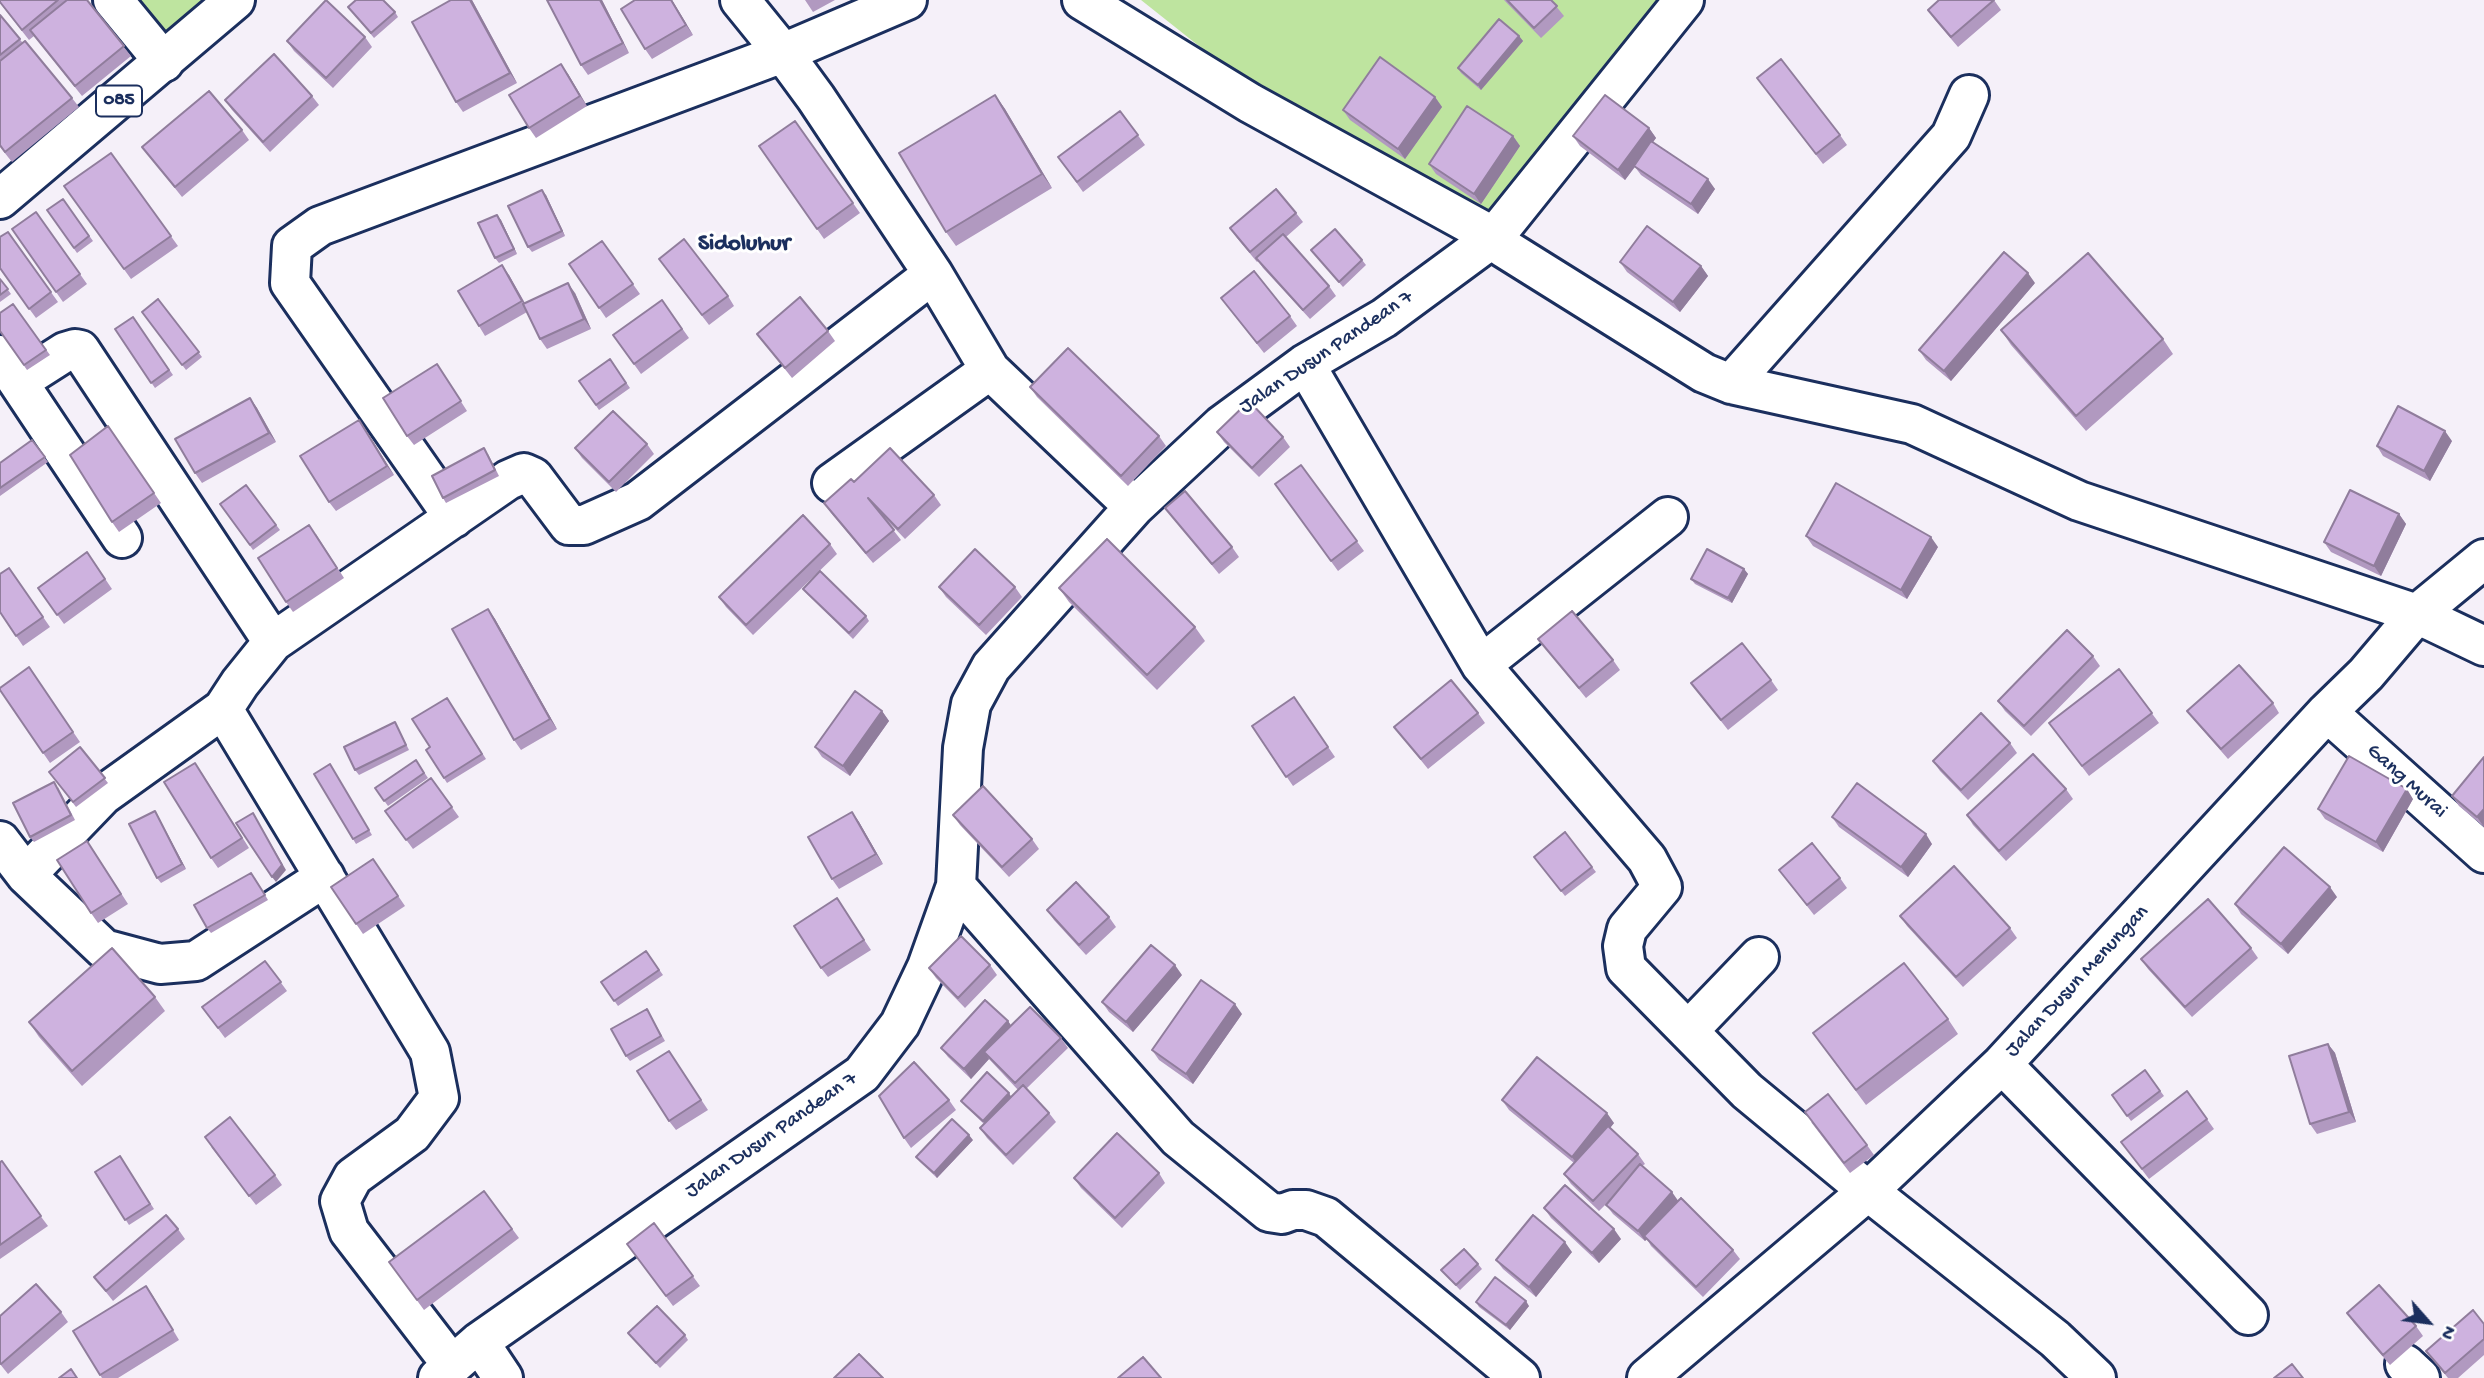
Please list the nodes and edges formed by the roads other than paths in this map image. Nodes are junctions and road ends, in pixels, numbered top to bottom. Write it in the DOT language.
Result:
graph roads {
  1 [pos="113,0"];
  2 [pos="236,0"];
  3 [pos="740,0"];
  4 [pos="907,0"];
  5 [pos="1082,0"];
  6 [pos="1684,0"];
  7 [pos="783,53"];
  8 [pos="164,62"];
  9 [pos="1969,95"];
  10 [pos="0,199"];
  11 [pos="1494,237"];
  12 [pos="933,274"];
  13 [pos="1305,364"];
  14 [pos="9,368"];
  15 [pos="989,370"];
  16 [pos="1731,384"];
  17 [pos="832,483"];
  18 [pos="1134,507"];
  19 [pos="1668,517"];
  20 [pos="454,518"];
  21 [pos="122,538"];
  22 [pos="2484,559"];
  23 [pos="2417,614"];
  24 [pos="273,642"];
  25 [pos="2484,646"];
  26 [pos="1481,665"];
  27 [pos="223,709"];
  28 [pos="2327,712"];
  29 [pos="0,841"];
  30 [pos="2484,853"];
  31 [pos="26,876"];
  32 [pos="325,877"];
  33 [pos="956,886"];
  34 [pos="1759,957"];
  35 [pos="1688,1031"];
  36 [pos="2002,1063"];
  37 [pos="1868,1191"];
  38 [pos="2248,1315"];
  39 [pos="456,1362"];
  40 [pos="503,1378"];
  41 [pos="1520,1378"];
  42 [pos="1647,1378"];
  43 [pos="2096,1378"];
  1 -- 8 [label="street"];
  2 -- 8 [label="street, 085"];
  3 -- 7 [label="street"];
  4 -- 7 [label="street"];
  5 -- 11 [label="street"];
  6 -- 11 [label="street, Jalan Dusun Pandean 7"];
  7 -- 12 [label="street"];
  7 -- 20 [label="street"];
  8 -- 10 [label="street, 085"];
  9 -- 16 [label="street"];
  11 -- 13 [label="street, Jalan Dusun Pandean 7"];
  11 -- 16 [label="street"];
  12 -- 15 [label="street"];
  12 -- 20 [label="street"];
  13 -- 18 [label="street, Jalan Dusun Pandean 7"];
  13 -- 26 [label="street"];
  14 -- 21 [label="street"];
  14 -- 24 [label="street"];
  15 -- 17 [label="street"];
  15 -- 18 [label="street"];
  16 -- 23 [label="street"];
  18 -- 33 [label="street, Jalan Dusun Pandean 7"];
  19 -- 26 [label="street"];
  20 -- 24 [label="street"];
  22 -- 23 [label="street, Jalan Dusun Menungan"];
  23 -- 25 [label="street"];
  23 -- 28 [label="street, Jalan Dusun Menungan"];
  24 -- 27 [label="street"];
  26 -- 35 [label="street"];
  27 -- 31 [label="street"];
  27 -- 32 [label="street"];
  28 -- 30 [label="street, Gang Murai"];
  28 -- 36 [label="street, Jalan Dusun Menungan"];
  29 -- 31 [label="street"];
  31 -- 32 [label="street"];
  32 -- 39 [label="street"];
  33 -- 39 [label="street, Jalan Dusun Pandean 7"];
  33 -- 41 [label="street"];
  34 -- 35 [label="street"];
  35 -- 37 [label="street"];
  36 -- 37 [label="street, Jalan Dusun Menungan"];
  36 -- 38 [label="street"];
  37 -- 42 [label="street, Jalan Dusun Menungan"];
  37 -- 43 [label="street"];
  39 -- 40 [label="street"];
}
